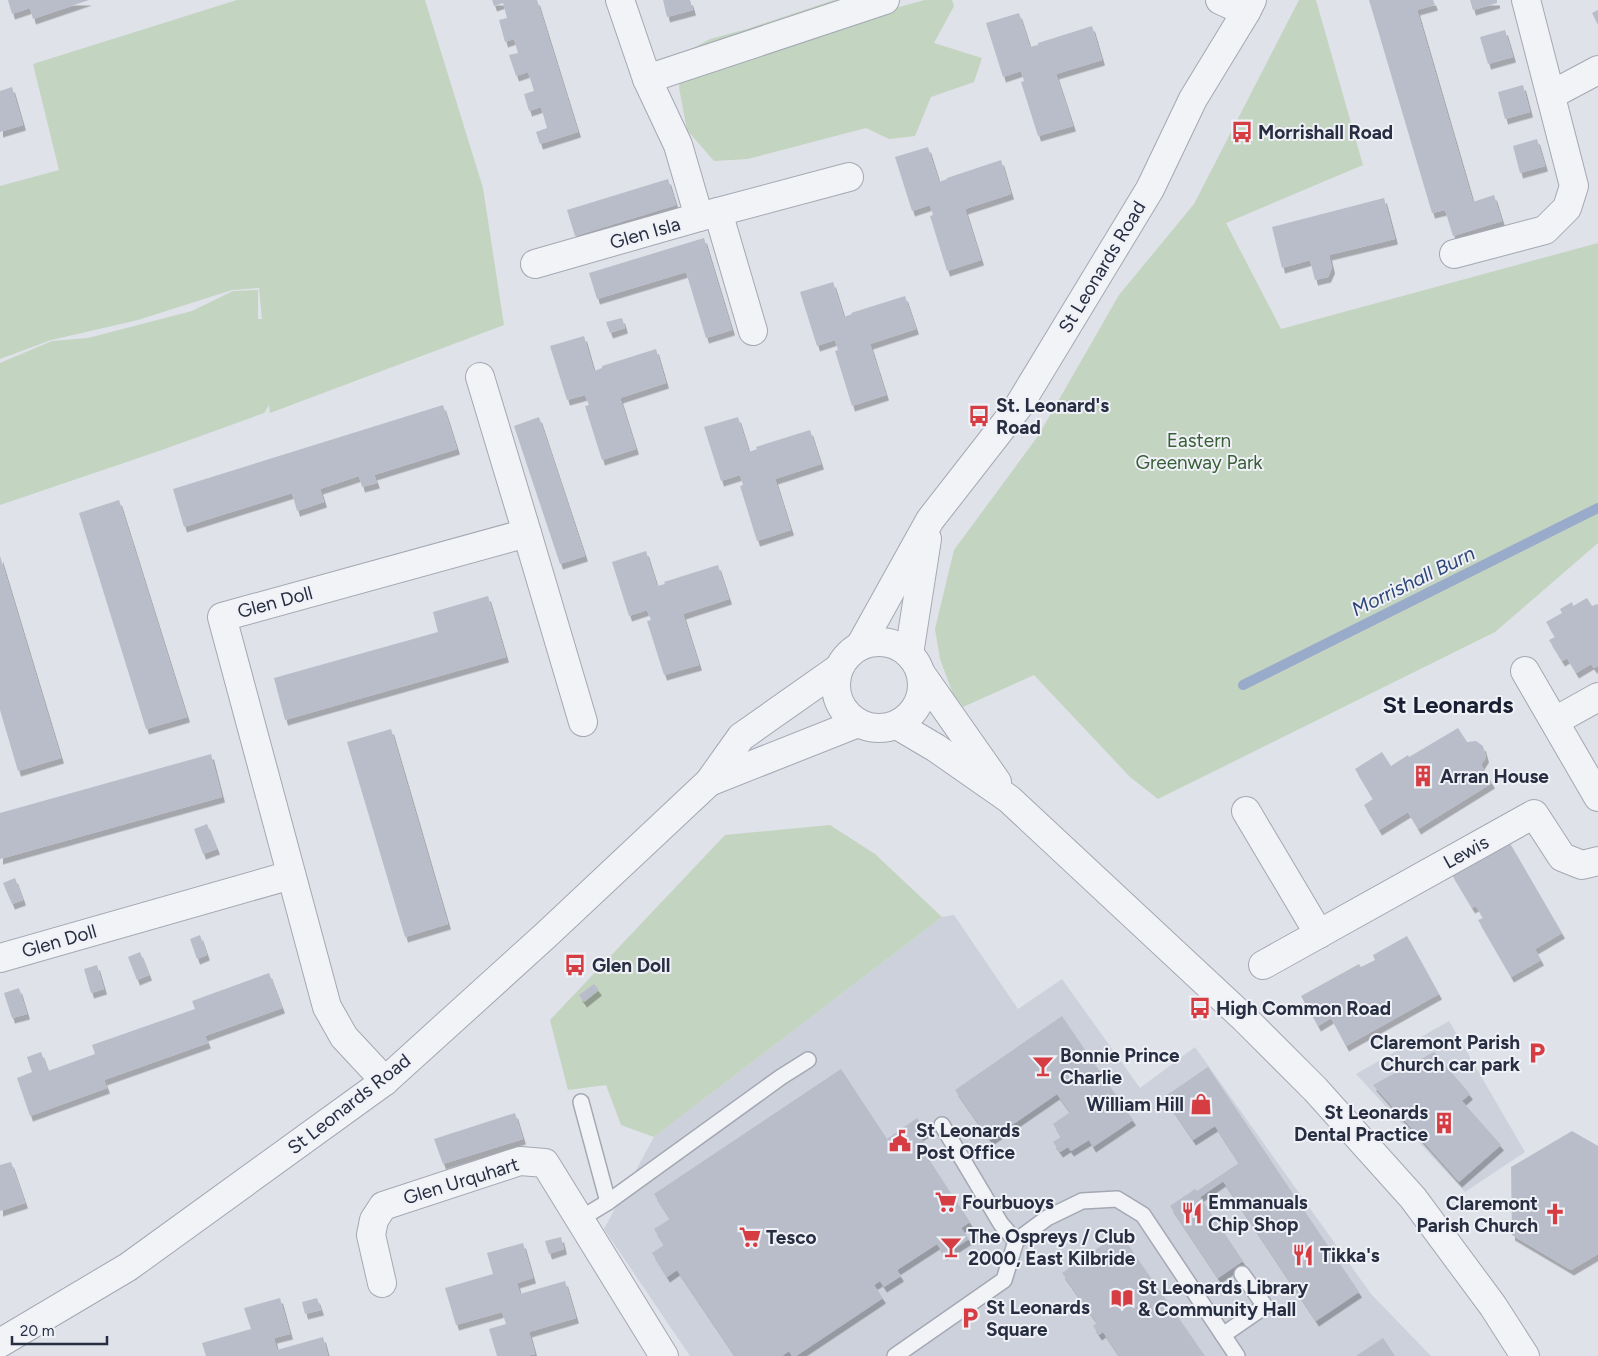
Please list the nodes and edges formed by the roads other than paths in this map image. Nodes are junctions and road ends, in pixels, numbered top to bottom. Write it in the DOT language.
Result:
graph roads {
  1 [pos="620,0"];
  2 [pos="885,0"];
  3 [pos="1220,0"];
  4 [pos="1526,0"];
  5 [pos="1249,6"];
  6 [pos="1598,70"];
  7 [pos="647,80"];
  8 [pos="1551,95"];
  9 [pos="849,177"];
  10 [pos="708,215"];
  11 [pos="1454,254"];
  12 [pos="535,264"];
  13 [pos="753,331"];
  14 [pos="480,377"];
  15 [pos="930,520"];
  16 [pos="527,533"];
  17 [pos="860,646"];
  18 [pos="916,664"];
  19 [pos="839,668"];
  20 [pos="1525,671"];
  21 [pos="1598,697"];
  22 [pos="1555,721"];
  23 [pos="583,722"];
  24 [pos="858,723"];
  25 [pos="897,725"];
  26 [pos="710,782"];
  27 [pos="1598,797"];
  28 [pos="1009,799"];
  29 [pos="1246,811"];
  30 [pos="1598,861"];
  31 [pos="292,875"];
  32 [pos="1319,934"];
  33 [pos="0,958"];
  34 [pos="1263,965"];
  35 [pos="808,1060"];
  36 [pos="385,1081"];
  37 [pos="581,1102"];
  38 [pos="942,1125"];
  39 [pos="608,1202"];
  40 [pos="580,1219"];
  41 [pos="1016,1241"];
  42 [pos="1242,1274"];
  43 [pos="382,1283"];
  44 [pos="1223,1335"];
  45 [pos="0,1343"];
  46 [pos="664,1356"];
  47 [pos="895,1356"];
  48 [pos="1237,1356"];
  49 [pos="1525,1356"];
  1 -- 7 [label="street, Glen Isla"];
  2 -- 7 [label="street"];
  3 -- 5 [label="street"];
  4 -- 8 [label="street"];
  5 -- 15 [label="street, St Leonards Road"];
  6 -- 8 [label="street"];
  7 -- 10 [label="street, Glen Isla"];
  8 -- 11 [label="street"];
  9 -- 10 [label="street"];
  10 -- 12 [label="street, Glen Isla"];
  10 -- 13 [label="street"];
  14 -- 16 [label="street"];
  15 -- 17 [label="street, St Leonards Road"];
  15 -- 18 [label="street, St Leonards Road"];
  16 -- 23 [label="street"];
  16 -- 31 [label="street, Glen Doll"];
  17 -- 18 [label="street"];
  17 -- 19 [label="street"];
  18 -- 25 [label="street"];
  18 -- 28 [label="street"];
  19 -- 24 [label="street"];
  19 -- 26 [label="street, St Leonards Road"];
  20 -- 22 [label="street"];
  21 -- 22 [label="street"];
  22 -- 27 [label="street"];
  24 -- 25 [label="street"];
  24 -- 26 [label="street, St Leonards Road"];
  25 -- 28 [label="street"];
  26 -- 36 [label="street, St Leonards Road"];
  28 -- 49 [label="street"];
  29 -- 32 [label="street"];
  30 -- 32 [label="street, Lewis"];
  31 -- 33 [label="street, Glen Doll"];
  31 -- 36 [label="street, Glen Doll"];
  32 -- 34 [label="street, Lewis"];
  35 -- 39 [label="lane"];
  36 -- 45 [label="street, St Leonards Road"];
  37 -- 39 [label="lane"];
  38 -- 41 [label="lane"];
  39 -- 40 [label="lane"];
  40 -- 43 [label="street, Glen Urquhart"];
  40 -- 46 [label="street, Glen Urquhart"];
  41 -- 44 [label="lane"];
  41 -- 47 [label="lane"];
  42 -- 44 [label="lane"];
  44 -- 48 [label="lane"];
}
